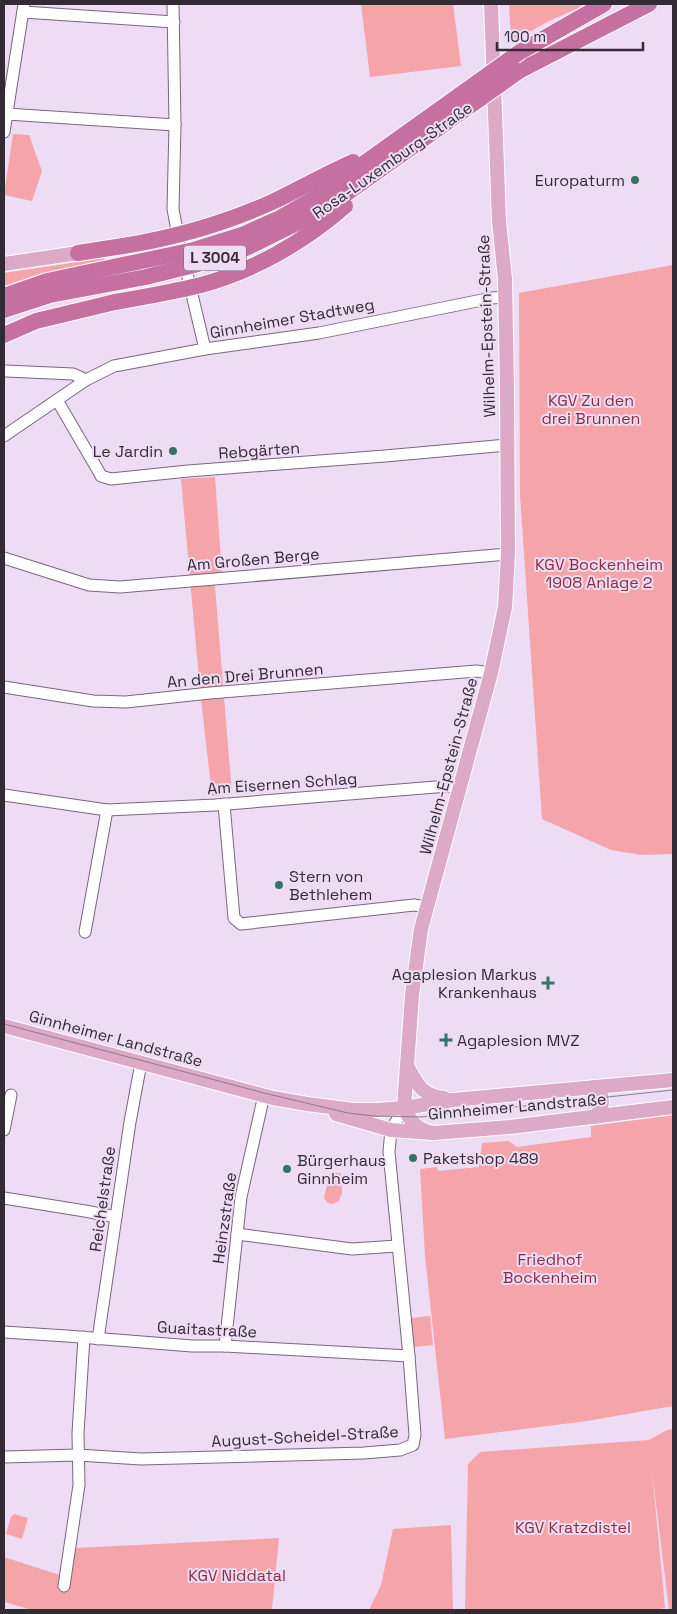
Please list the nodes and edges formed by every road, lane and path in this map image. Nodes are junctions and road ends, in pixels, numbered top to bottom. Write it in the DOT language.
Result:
graph roads {
  1 [pos="173,4"];
  2 [pos="491,4"];
  3 [pos="604,4"];
  4 [pos="649,4"];
  5 [pos="24,8"];
  6 [pos="174,22"];
  7 [pos="6,114"];
  8 [pos="175,125"];
  9 [pos="4,132"];
  10 [pos="383,150"];
  11 [pos="404,153"];
  12 [pos="78,253"];
  13 [pos="4,264"];
  14 [pos="4,296"];
  15 [pos="501,298"];
  16 [pos="4,310"];
  17 [pos="4,335"];
  18 [pos="205,349"];
  19 [pos="6,371"];
  20 [pos="86,380"];
  21 [pos="57,400"];
  22 [pos="4,436"];
  23 [pos="507,445"];
  24 [pos="508,554"];
  25 [pos="4,558"];
  26 [pos="491,673"];
  27 [pos="4,687"];
  28 [pos="458,790"];
  29 [pos="4,795"];
  30 [pos="224,804"];
  31 [pos="107,810"];
  32 [pos="427,907"];
  33 [pos="85,932"];
  34 [pos="4,1026"];
  35 [pos="141,1063"];
  36 [pos="406,1065"];
  37 [pos="673,1080"];
  38 [pos="594,1087"];
  39 [pos="11,1095"];
  40 [pos="264,1096"];
  41 [pos="452,1100"];
  42 [pos="307,1104"];
  43 [pos="673,1107"];
  44 [pos="404,1108"];
  45 [pos="595,1117"];
  46 [pos="4,1130"];
  47 [pos="391,1130"];
  48 [pos="432,1134"];
  49 [pos="4,1198"];
  50 [pos="116,1217"];
  51 [pos="237,1234"];
  52 [pos="397,1246"];
  53 [pos="4,1332"];
  54 [pos="84,1337"];
  55 [pos="98,1339"];
  56 [pos="225,1346"];
  57 [pos="409,1356"];
  58 [pos="78,1456"];
  59 [pos="4,1457"];
  60 [pos="64,1586"];
  1 -- 6 [label="street"];
  2 -- 15 [label="main road, Wilhelm-Epstein-Straße"];
  3 -- 10 [label="highway, Rosa-Luxemburg-Straße / L 3004, bridge"];
  4 -- 11 [label="highway, Rosa-Luxemburg-Straße / L 3004, bridge"];
  5 -- 6 [label="street"];
  5 -- 7 [label="street"];
  6 -- 8 [label="street"];
  7 -- 8 [label="street"];
  7 -- 9 [label="street"];
  8 -- 18 [label="street"];
  10 -- 12 [label="highway, bridge"];
  10 -- 14 [label="highway, Rosa-Luxemburg-Straße / L 3004, bridge"];
  11 -- 16 [label="highway, Rosa-Luxemburg-Straße / L 3004, bridge"];
  11 -- 17 [label="highway, bridge"];
  12 -- 13 [label="main road"];
  15 -- 18 [label="street, Ginnheimer Stadtweg"];
  15 -- 23 [label="main road, Wilhelm-Epstein-Straße"];
  18 -- 20 [label="street, Ginnheimer Stadtweg"];
  19 -- 20 [label="street"];
  20 -- 21 [label="street, Ginnheimer Stadtweg"];
  21 -- 22 [label="street, Ginnheimer Stadtweg"];
  21 -- 23 [label="street, Rebgärten"];
  23 -- 24 [label="main road, Wilhelm-Epstein-Straße"];
  24 -- 25 [label="street, Am Großen Berge"];
  24 -- 26 [label="main road, Wilhelm-Epstein-Straße"];
  26 -- 27 [label="street, An den Drei Brunnen"];
  26 -- 28 [label="main road, Wilhelm-Epstein-Straße"];
  28 -- 30 [label="street, Am Eisernen Schlag"];
  28 -- 32 [label="main road, Wilhelm-Epstein-Straße"];
  29 -- 31 [label="street, Am Eisernen Schlag"];
  30 -- 31 [label="street, Am Eisernen Schlag"];
  30 -- 32 [label="street"];
  31 -- 33 [label="street"];
  32 -- 36 [label="main road, Wilhelm-Epstein-Straße"];
  34 -- 35 [label="main road, Ginnheimer Landstraße"];
  35 -- 40 [label="main road, Ginnheimer Landstraße"];
  35 -- 50 [label="street, Reichelstraße"];
  36 -- 41 [label="main road"];
  36 -- 44 [label="main road, Wilhelm-Epstein-Straße"];
  37 -- 38 [label="main road, Ginnheimer Landstraße"];
  38 -- 41 [label="main road, Ginnheimer Landstraße"];
  38 -- 45 [label="main road"];
  39 -- 46 [label="street"];
  40 -- 42 [label="main road, Ginnheimer Landstraße"];
  40 -- 51 [label="street, Heinzstraße"];
  41 -- 44 [label="main road, Ginnheimer Landstraße"];
  42 -- 44 [label="main road, Ginnheimer Landstraße"];
  42 -- 47 [label="main road, Ginnheimer Landstraße"];
  43 -- 45 [label="main road, Ginnheimer Landstraße"];
  44 -- 47 [label="street, August-Scheidel-Straße"];
  44 -- 48 [label="main road"];
  45 -- 48 [label="main road, Ginnheimer Landstraße"];
  47 -- 48 [label="main road, Ginnheimer Landstraße"];
  47 -- 52 [label="street, August-Scheidel-Straße"];
  49 -- 50 [label="street"];
  50 -- 55 [label="street, Reichelstraße"];
  51 -- 52 [label="street"];
  51 -- 56 [label="street, Heinzstraße"];
  52 -- 57 [label="street, August-Scheidel-Straße"];
  53 -- 54 [label="street, Guaitastraße"];
  54 -- 55 [label="street, Guaitastraße"];
  54 -- 58 [label="street"];
  55 -- 56 [label="street, Guaitastraße"];
  56 -- 57 [label="street, Guaitastraße"];
  57 -- 58 [label="street, August-Scheidel-Straße"];
  58 -- 59 [label="street"];
  58 -- 60 [label="street"];
}
